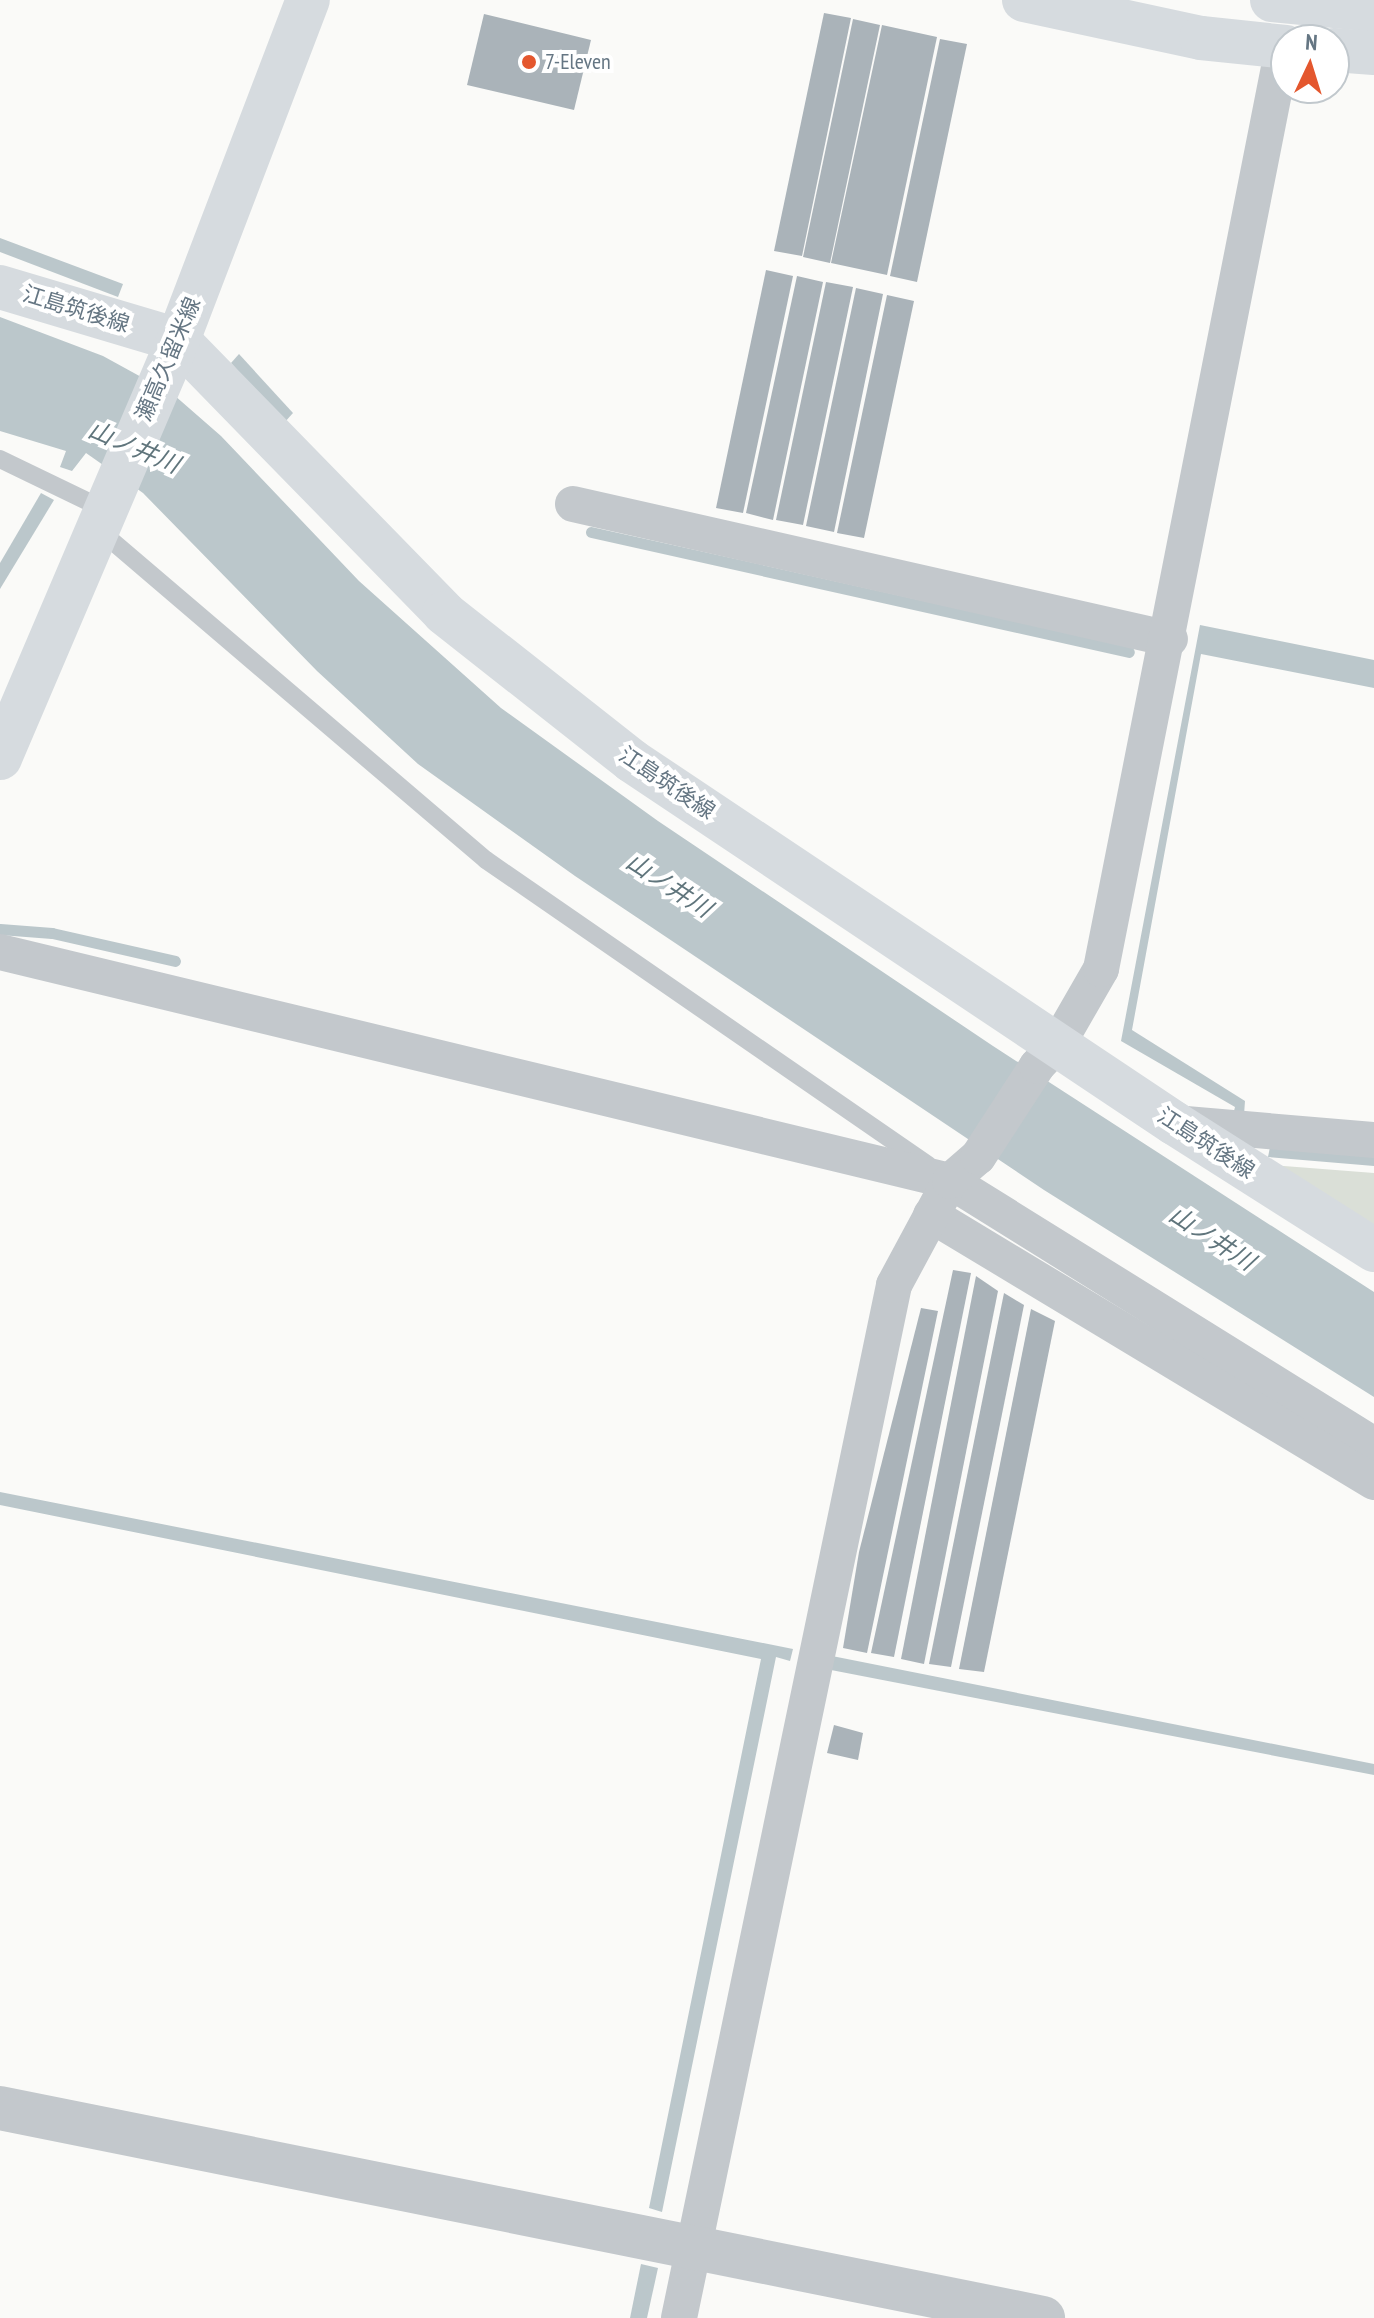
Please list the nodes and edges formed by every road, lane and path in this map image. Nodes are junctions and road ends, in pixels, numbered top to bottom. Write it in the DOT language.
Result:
graph roads {
  1 [pos="308,0"];
  2 [pos="1024,0"];
  3 [pos="1272,0"];
  4 [pos="1374,10"];
  5 [pos="1270,45"];
  6 [pos="1350,51"];
  7 [pos="1374,53"];
  8 [pos="1273,104"];
  9 [pos="0,287"];
  10 [pos="178,340"];
  11 [pos="0,459"];
  12 [pos="573,504"];
  13 [pos="98,511"];
  14 [pos="1170,639"];
  15 [pos="0,758"];
  16 [pos="0,952"];
  17 [pos="1048,1054"];
  18 [pos="1174,1123"];
  19 [pos="1374,1140"];
  20 [pos="950,1181"];
  21 [pos="931,1215"];
  22 [pos="1374,1250"];
  23 [pos="1374,1445"];
  24 [pos="1374,1482"];
  25 [pos="0,2108"];
  26 [pos="693,2247"];
  27 [pos="679,2318"];
  28 [pos="1043,2318"];
  1 -- 10 [label="main road, 瀬高久留米線"];
  2 -- 5 [label="main road"];
  3 -- 4 [label="main road"];
  6 -- 7 [label="main road"];
  8 -- 14 [label="street"];
  9 -- 10 [label="main road, 江島筑後線"];
  10 -- 13 [label="main road, 瀬高久留米線"];
  10 -- 17 [label="main road, 江島筑後線"];
  11 -- 13 [label="lane"];
  12 -- 14 [label="street"];
  13 -- 15 [label="main road, 瀬高久留米線"];
  13 -- 20 [label="lane"];
  14 -- 17 [label="street"];
  16 -- 20 [label="street"];
  17 -- 18 [label="main road, 江島筑後線"];
  17 -- 20 [label="street"];
  18 -- 19 [label="street"];
  18 -- 22 [label="main road, 江島筑後線"];
  20 -- 21 [label="street"];
  20 -- 23 [label="street"];
  21 -- 24 [label="street"];
  21 -- 26 [label="street"];
  25 -- 26 [label="street"];
  26 -- 27 [label="street"];
  26 -- 28 [label="street"];
}
